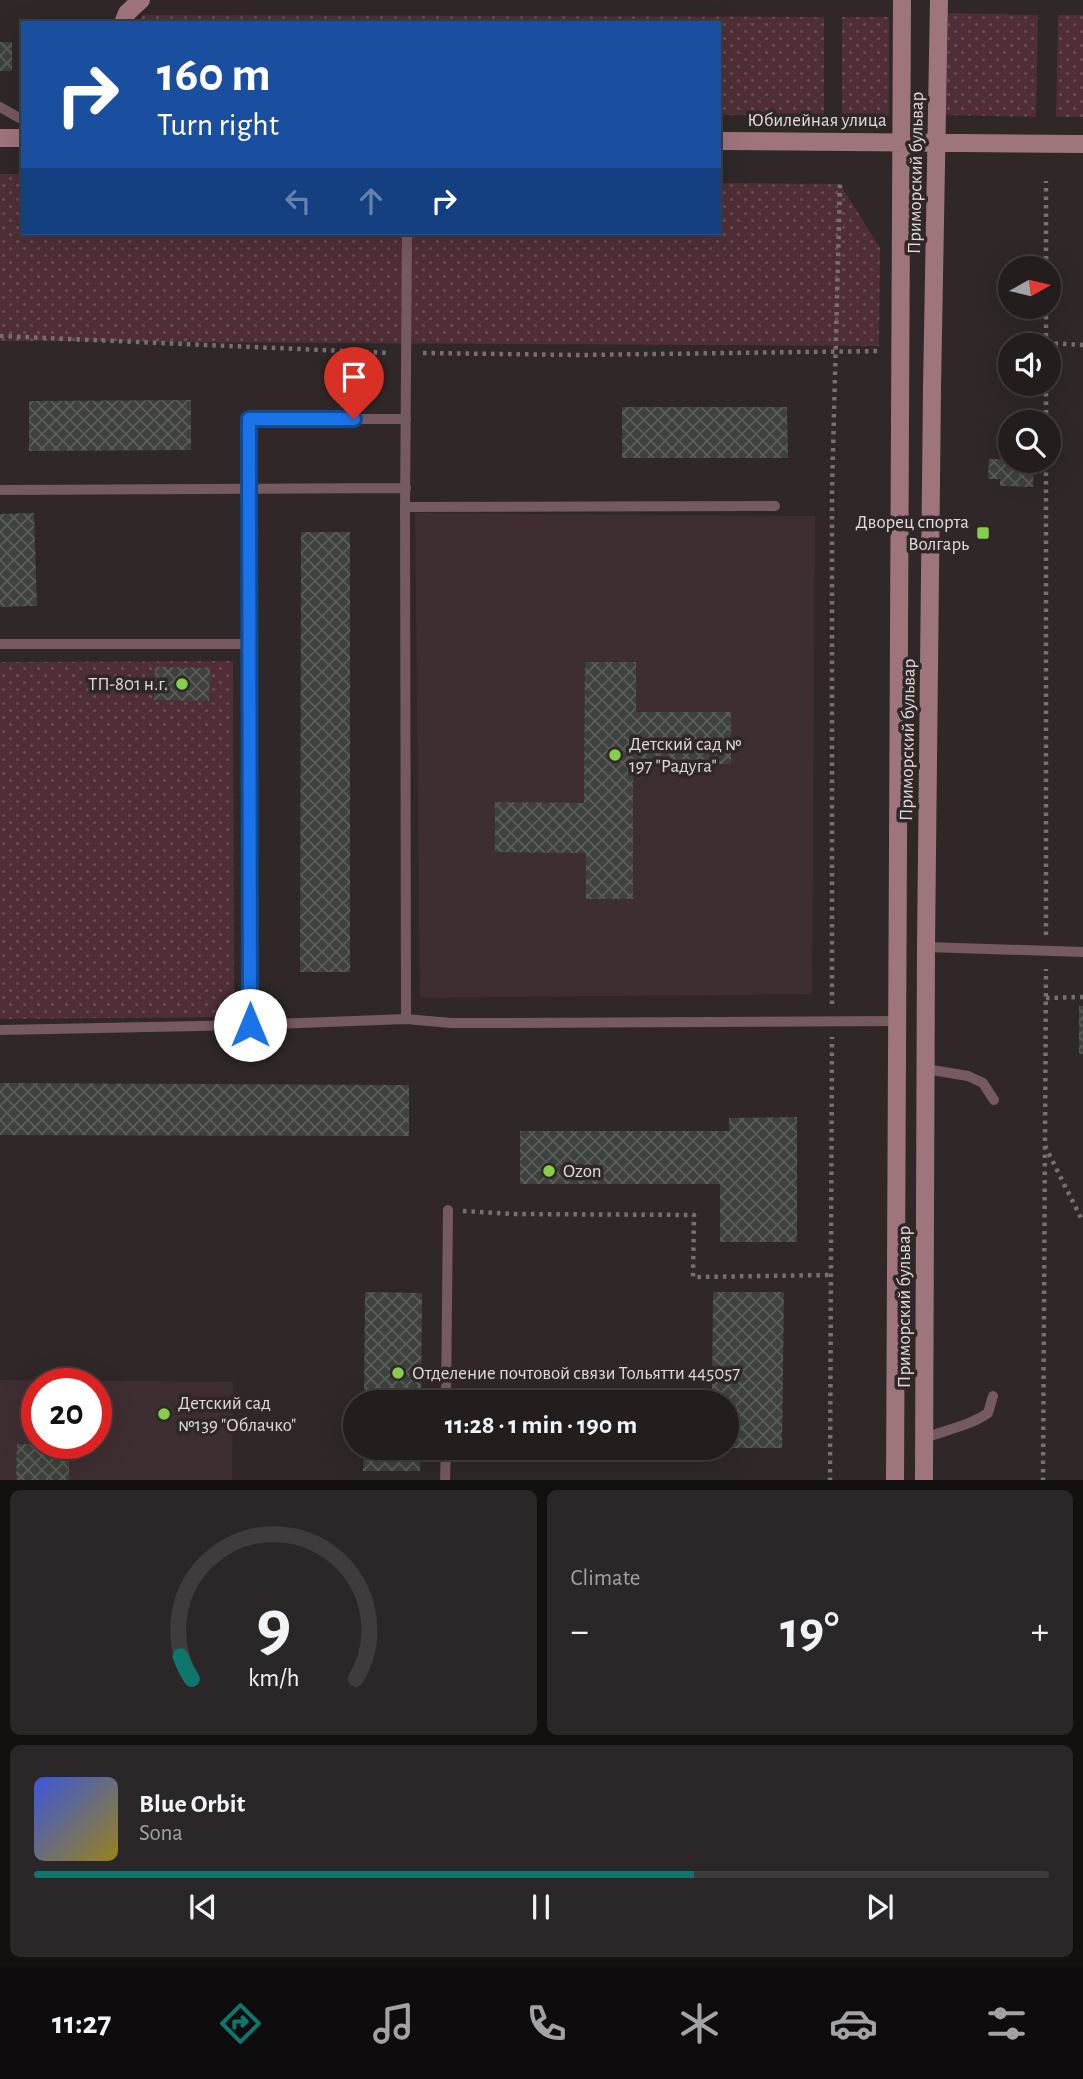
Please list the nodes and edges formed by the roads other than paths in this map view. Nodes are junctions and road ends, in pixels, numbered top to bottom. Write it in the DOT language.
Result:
graph roads {
  1 [pos="141,0"];
  2 [pos="902,0"];
  3 [pos="939,0"];
  4 [pos="124,21"];
  5 [pos="0,107"];
  6 [pos="21,119"];
  7 [pos="0,138"];
  8 [pos="21,138"];
  9 [pos="721,141"];
  10 [pos="901,142"];
  11 [pos="937,142"];
  12 [pos="1083,144"];
  13 [pos="407,235"];
  14 [pos="406,419"];
  15 [pos="406,488"];
  16 [pos="249,489"];
  17 [pos="0,490"];
  18 [pos="775,506"];
  19 [pos="405,507"];
  20 [pos="249,644"];
  21 [pos="0,645"];
  22 [pos="926,947"];
  23 [pos="1083,952"];
  24 [pos="407,1018"];
  25 [pos="897,1021"];
  26 [pos="250,1025"];
  27 [pos="0,1030"];
  28 [pos="926,1069"];
  29 [pos="994,1100"];
  30 [pos="448,1210"];
  31 [pos="446,1390"];
  32 [pos="993,1396"];
  33 [pos="924,1438"];
  34 [pos="446,1460"];
  35 [pos="445,1480"];
  36 [pos="895,1480"];
  37 [pos="924,1480"];
  1 -- 4 [label="main road"];
  2 -- 10 [label="main road"];
  3 -- 11 [label="main road, Приморский бульвар"];
  5 -- 6 [label="lane"];
  7 -- 8 [label="main road"];
  9 -- 10 [label="main road, Юбилейная улица"];
  10 -- 11 [label="main road, Юбилейная улица"];
  10 -- 25 [label="main road"];
  11 -- 12 [label="main road, Юбилейная улица"];
  11 -- 22 [label="main road, Приморский бульвар"];
  13 -- 14 [label="lane"];
  14 -- 15 [label="lane"];
  14 -- 16 [label="lane"];
  15 -- 16 [label="lane"];
  15 -- 19 [label="lane"];
  16 -- 17 [label="lane"];
  16 -- 20 [label="lane"];
  18 -- 19 [label="lane"];
  19 -- 24 [label="lane"];
  20 -- 21 [label="lane"];
  20 -- 26 [label="lane"];
  22 -- 23 [label="lane"];
  22 -- 28 [label="main road, Приморский бульвар"];
  24 -- 25 [label="lane"];
  24 -- 26 [label="lane"];
  25 -- 36 [label="main road"];
  26 -- 27 [label="lane"];
  28 -- 29 [label="lane"];
  28 -- 33 [label="main road, Приморский бульвар"];
  30 -- 31 [label="lane"];
  32 -- 33 [label="lane"];
  33 -- 37 [label="main road, Приморский бульвар"];
  34 -- 35 [label="lane"];
}
